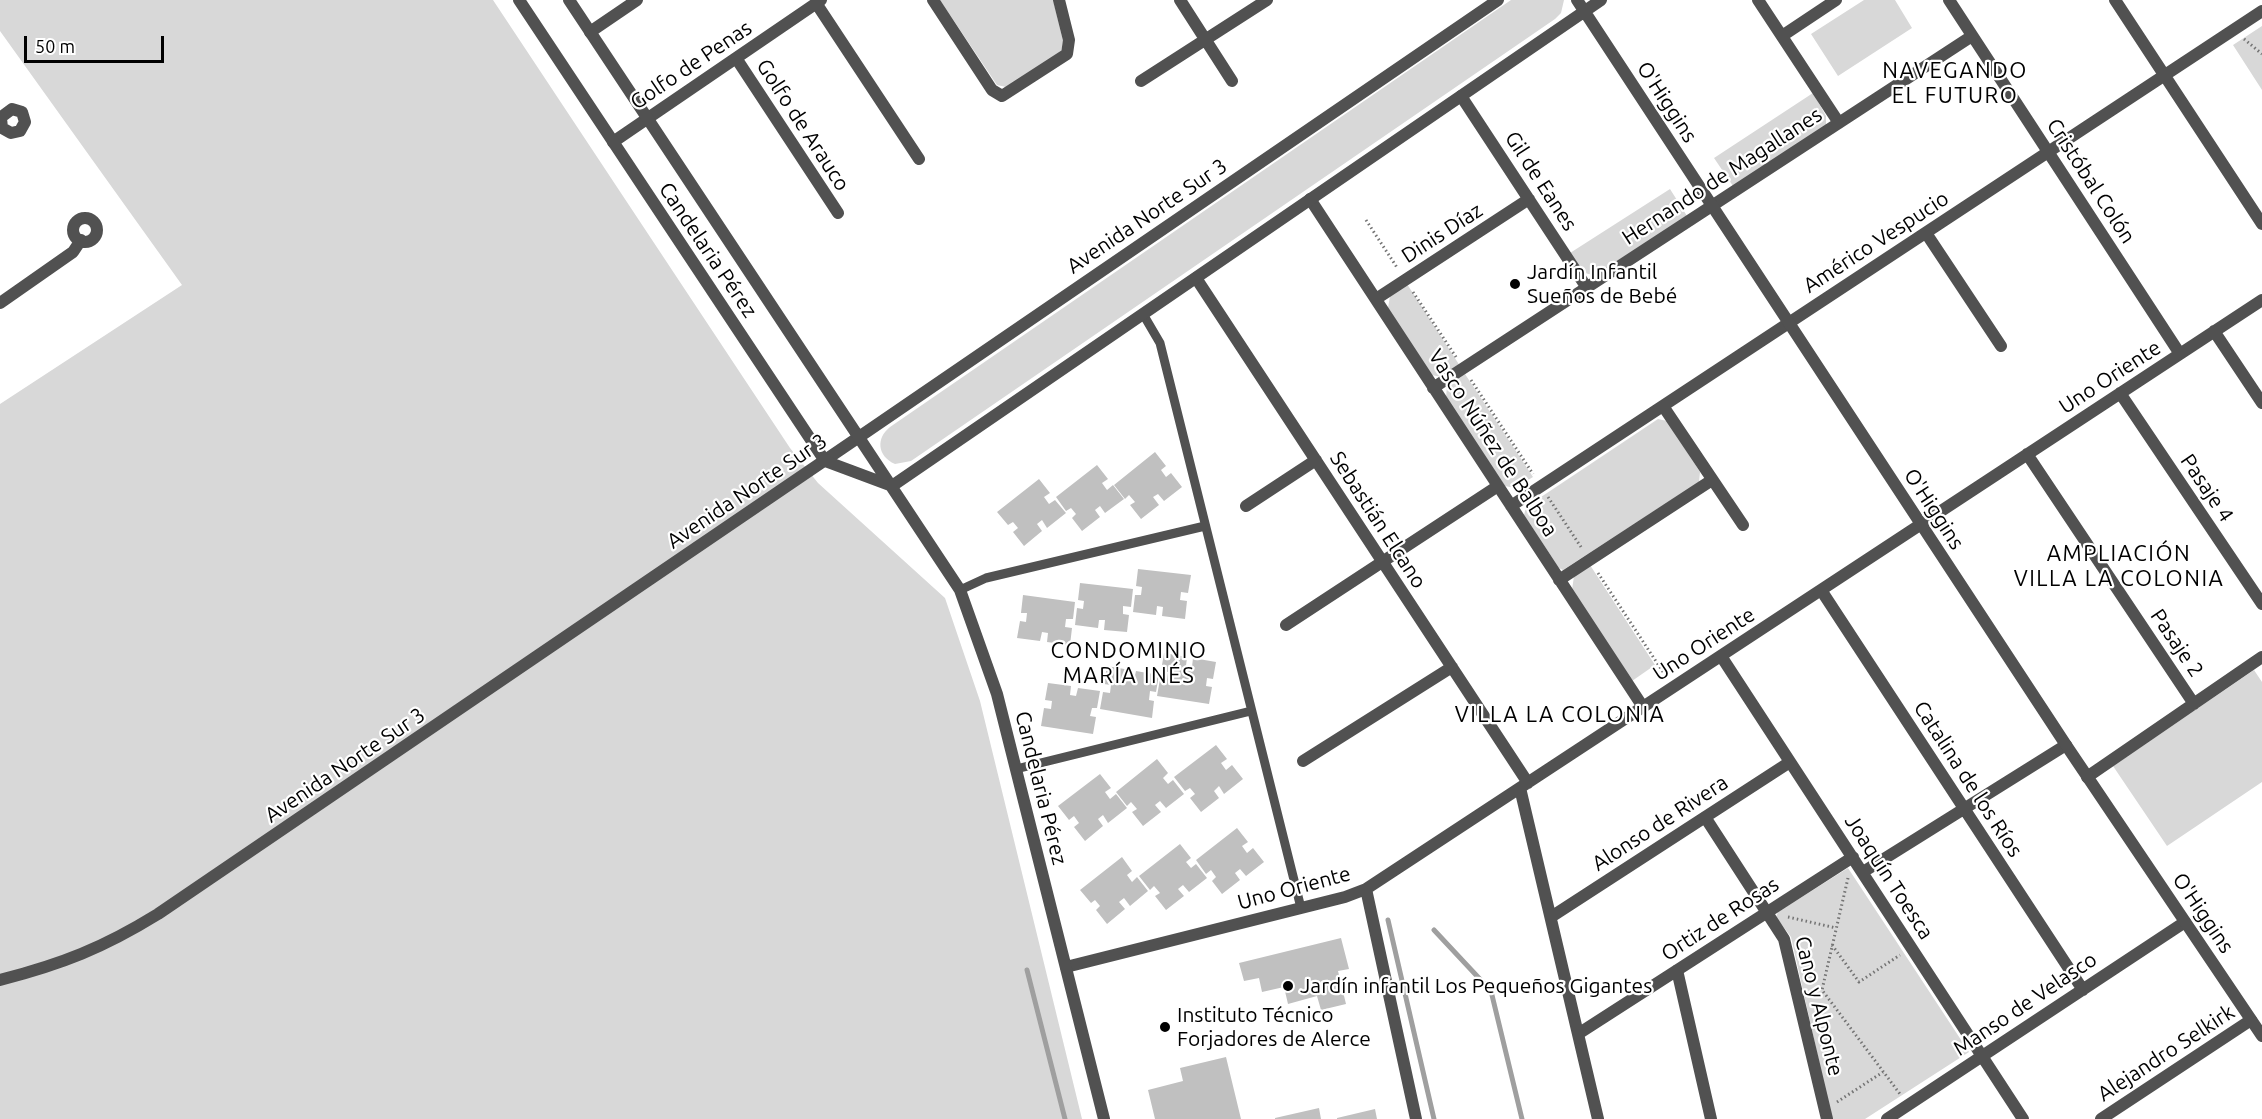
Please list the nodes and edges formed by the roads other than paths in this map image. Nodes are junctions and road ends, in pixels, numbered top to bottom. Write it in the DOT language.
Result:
graph roads {
  1 [pos="519,0"];
  2 [pos="569,0"];
  3 [pos="637,0"];
  4 [pos="933,0"];
  5 [pos="1059,0"];
  6 [pos="1180,0"];
  7 [pos="1267,0"];
  8 [pos="1498,0"];
  9 [pos="1577,0"];
  10 [pos="1601,0"];
  11 [pos="1758,0"];
  12 [pos="1836,0"];
  13 [pos="1949,0"];
  14 [pos="2115,0"];
  15 [pos="819,2"];
  16 [pos="2262,11"];
  17 [pos="1584,12"];
  18 [pos="591,32"];
  19 [pos="1782,36"];
  20 [pos="1972,36"];
  21 [pos="1205,40"];
  22 [pos="736,58"];
  23 [pos="2164,76"];
  24 [pos="1141,81"];
  25 [pos="1232,81"];
  26 [pos="1461,96"];
  27 [pos="648,118"];
  28 [pos="1839,123"];
  29 [pos="613,142"];
  30 [pos="2048,152"];
  31 [pos="919,159"];
  32 [pos="1310,199"];
  33 [pos="1529,199"];
  34 [pos="1712,206"];
  35 [pos="838,213"];
  36 [pos="2262,224"];
  37 [pos="1926,232"];
  38 [pos="81,240"];
  39 [pos="1196,278"];
  40 [pos="1587,288"];
  41 [pos="1376,299"];
  42 [pos="2262,300"];
  43 [pos="0,303"];
  44 [pos="1143,314"];
  45 [pos="1789,323"];
  46 [pos="2214,331"];
  47 [pos="2001,346"];
  48 [pos="2180,354"];
  49 [pos="1433,388"];
  50 [pos="2120,393"];
  51 [pos="2262,403"];
  52 [pos="1663,406"];
  53 [pos="859,437"];
  54 [pos="2027,454"];
  55 [pos="1316,460"];
  56 [pos="825,461"];
  57 [pos="1712,480"];
  58 [pos="892,486"];
  59 [pos="1498,486"];
  60 [pos="1246,506"];
  61 [pos="1511,506"];
  62 [pos="1921,524"];
  63 [pos="1743,525"];
  64 [pos="1205,526"];
  65 [pos="1382,561"];
  66 [pos="1559,580"];
  67 [pos="960,590"];
  68 [pos="1821,590"];
  69 [pos="2262,604"];
  70 [pos="1286,625"];
  71 [pos="1721,656"];
  72 [pos="2262,657"];
  73 [pos="1452,667"];
  74 [pos="2194,704"];
  75 [pos="1643,707"];
  76 [pos="1251,711"];
  77 [pos="2066,745"];
  78 [pos="1303,761"];
  79 [pos="1790,762"];
  80 [pos="1016,769"];
  81 [pos="2087,777"];
  82 [pos="1524,785"];
  83 [pos="1964,809"];
  84 [pos="1705,817"];
  85 [pos="1853,857"];
  86 [pos="1863,872"];
  87 [pos="1366,889"];
  88 [pos="1301,908"];
  89 [pos="1767,912"];
  90 [pos="1551,917"];
  91 [pos="2185,922"];
  92 [pos="1066,967"];
  93 [pos="1677,970"];
  94 [pos="0,980"];
  95 [pos="2083,990"];
  96 [pos="2251,1020"];
  97 [pos="1578,1034"];
  98 [pos="2262,1036"];
  99 [pos="1983,1056"];
  100 [pos="1826,1115"];
  101 [pos="1104,1119"];
  102 [pos="1416,1119"];
  103 [pos="1598,1119"];
  104 [pos="1711,1119"];
  105 [pos="1887,1119"];
  106 [pos="2024,1119"];
  107 [pos="2102,1119"];
  1 -- 29 [label="street, Candelaria Pérez"];
  2 -- 18 [label="street, Candelaria Pérez"];
  3 -- 18 [label="street"];
  4 -- 5 [label="street"];
  6 -- 21 [label="street"];
  7 -- 21 [label="street"];
  8 -- 53 [label="street, Avenida Norte Sur 3"];
  9 -- 17 [label="street, O'Higgins"];
  10 -- 17 [label="street"];
  11 -- 19 [label="street"];
  12 -- 19 [label="street"];
  13 -- 20 [label="street, Cristóbal Colón"];
  14 -- 23 [label="street"];
  15 -- 22 [label="street, Golfo de Penas"];
  15 -- 31 [label="street"];
  16 -- 23 [label="street, Américo Vespucio"];
  17 -- 26 [label="street"];
  17 -- 34 [label="street, O'Higgins"];
  18 -- 27 [label="street, Candelaria Pérez"];
  19 -- 28 [label="street"];
  20 -- 28 [label="street, Hernando de Magallanes"];
  20 -- 30 [label="street, Cristóbal Colón"];
  21 -- 24 [label="street"];
  21 -- 25 [label="street"];
  22 -- 27 [label="street, Golfo de Penas"];
  22 -- 35 [label="street, Golfo de Arauco"];
  23 -- 30 [label="street, Américo Vespucio"];
  23 -- 36 [label="street"];
  26 -- 32 [label="street"];
  26 -- 33 [label="street, Gil de Eanes"];
  27 -- 29 [label="street, Golfo de Penas"];
  27 -- 53 [label="street, Candelaria Pérez"];
  28 -- 34 [label="street, Hernando de Magallanes"];
  29 -- 56 [label="street, Candelaria Pérez"];
  30 -- 37 [label="street, Américo Vespucio"];
  30 -- 48 [label="street, Cristóbal Colón"];
  32 -- 39 [label="street"];
  32 -- 41 [label="street, Vasco Núñez de Balboa"];
  33 -- 40 [label="street, Gil de Eanes"];
  33 -- 41 [label="street, Dinis Díaz"];
  34 -- 40 [label="street, Hernando de Magallanes"];
  34 -- 45 [label="street, O'Higgins"];
  37 -- 45 [label="street, Américo Vespucio"];
  37 -- 47 [label="street"];
  38 -- 43 [label="street"];
  39 -- 44 [label="street"];
  39 -- 55 [label="street, Sebastián Elcano"];
  40 -- 49 [label="street, Hernando de Magallanes"];
  41 -- 49 [label="street, Vasco Núñez de Balboa"];
  42 -- 46 [label="street, Uno Oriente"];
  44 -- 58 [label="street"];
  44 -- 64 [label="lane"];
  45 -- 52 [label="street, Américo Vespucio"];
  45 -- 62 [label="street, O'Higgins"];
  46 -- 48 [label="street, Uno Oriente"];
  46 -- 51 [label="street"];
  48 -- 50 [label="street, Uno Oriente"];
  49 -- 59 [label="street, Vasco Núñez de Balboa"];
  50 -- 54 [label="street, Uno Oriente"];
  50 -- 69 [label="street, Pasaje 4"];
  52 -- 57 [label="street"];
  52 -- 61 [label="street, Américo Vespucio"];
  53 -- 56 [label="street, Avenida Norte Sur 3"];
  53 -- 58 [label="street, Candelaria Pérez"];
  54 -- 62 [label="street, Uno Oriente"];
  54 -- 74 [label="street, Pasaje 2"];
  55 -- 60 [label="street"];
  55 -- 65 [label="street, Sebastián Elcano"];
  56 -- 58 [label="street"];
  56 -- 94 [label="street, Avenida Norte Sur 3"];
  57 -- 63 [label="street"];
  57 -- 66 [label="street"];
  58 -- 67 [label="street, Candelaria Pérez"];
  59 -- 61 [label="street, Vasco Núñez de Balboa"];
  59 -- 65 [label="street"];
  61 -- 66 [label="street, Vasco Núñez de Balboa"];
  62 -- 68 [label="street, Uno Oriente"];
  62 -- 77 [label="street, O'Higgins"];
  64 -- 67 [label="lane"];
  64 -- 76 [label="lane"];
  65 -- 70 [label="street"];
  65 -- 73 [label="street, Sebastián Elcano"];
  66 -- 75 [label="street, Vasco Núñez de Balboa"];
  67 -- 80 [label="street, Candelaria Pérez"];
  68 -- 71 [label="street, Uno Oriente"];
  68 -- 83 [label="street, Catalina de los Ríos"];
  71 -- 75 [label="street, Uno Oriente"];
  71 -- 79 [label="street, Joaquín Toesca"];
  72 -- 74 [label="street"];
  73 -- 78 [label="street"];
  73 -- 82 [label="street, Sebastián Elcano"];
  74 -- 81 [label="street"];
  75 -- 82 [label="street, Uno Oriente"];
  76 -- 80 [label="lane"];
  76 -- 88 [label="lane"];
  77 -- 81 [label="street, O'Higgins"];
  77 -- 83 [label="street"];
  79 -- 84 [label="street, Alonso de Rivera"];
  79 -- 85 [label="street, Joaquín Toesca"];
  80 -- 92 [label="street, Candelaria Pérez"];
  81 -- 91 [label="street, O'Higgins"];
  82 -- 87 [label="street, Uno Oriente"];
  82 -- 90 [label="street, Sebastián Elcano"];
  83 -- 86 [label="street"];
  83 -- 95 [label="street, Catalina de los Ríos"];
  84 -- 89 [label="street, Cano y Alponte"];
  84 -- 90 [label="street, Alonso de Rivera"];
  85 -- 86 [label="street, Joaquín Toesca"];
  85 -- 89 [label="street, Ortiz de Rosas"];
  86 -- 99 [label="street, Joaquín Toesca"];
  87 -- 88 [label="street, Uno Oriente"];
  87 -- 102 [label="street"];
  88 -- 92 [label="street, Uno Oriente"];
  89 -- 93 [label="street, Ortiz de Rosas"];
  89 -- 100 [label="street, Cano y Alponte"];
  90 -- 97 [label="street, Sebastián Elcano"];
  91 -- 95 [label="street, Manso de Velasco"];
  91 -- 96 [label="street, O'Higgins"];
  92 -- 101 [label="street, Candelaria Pérez"];
  93 -- 97 [label="street, Ortiz de Rosas"];
  93 -- 104 [label="street"];
  95 -- 99 [label="street, Manso de Velasco"];
  96 -- 98 [label="street, O'Higgins"];
  96 -- 107 [label="street, Alejandro Selkirk"];
  97 -- 103 [label="street, Sebastián Elcano"];
  99 -- 105 [label="street, Manso de Velasco"];
  99 -- 106 [label="street, Joaquín Toesca"];
}
